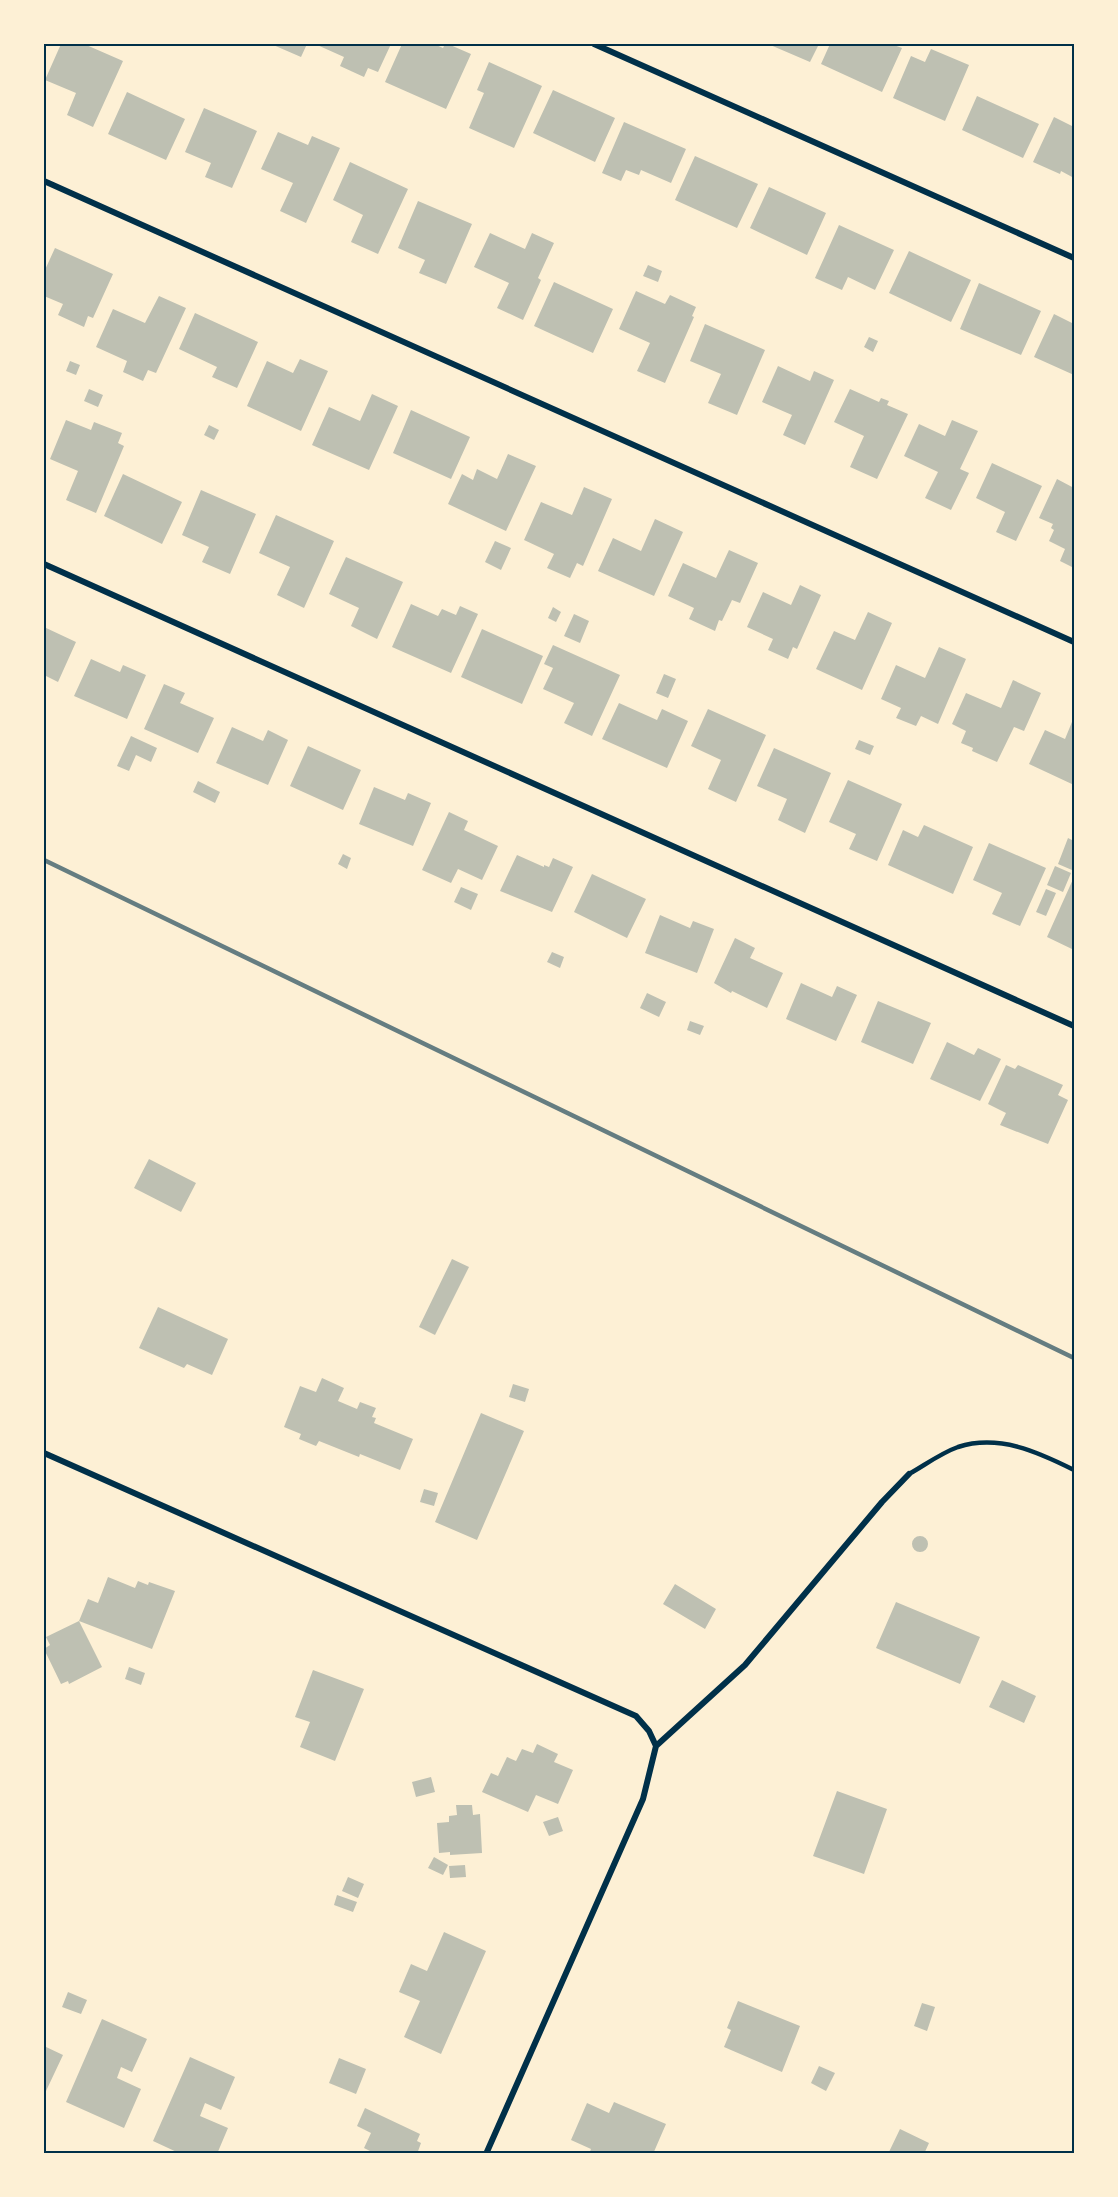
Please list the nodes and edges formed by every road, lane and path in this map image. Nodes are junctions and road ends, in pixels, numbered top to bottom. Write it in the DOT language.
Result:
graph roads {
  1 [pos="594,44"];
  2 [pos="44,181"];
  3 [pos="1074,258"];
  4 [pos="44,564"];
  5 [pos="1074,642"];
  6 [pos="1074,1026"];
  7 [pos="44,1453"];
  8 [pos="1074,1470"];
  9 [pos="909,1474"];
  10 [pos="656,1746"];
  11 [pos="486,2154"];
  1 -- 3 [label="street"];
  2 -- 5 [label="street"];
  4 -- 6 [label="street"];
  7 -- 10 [label="street"];
  8 -- 9 [label="lane"];
  9 -- 10 [label="street"];
  10 -- 11 [label="street"];
}
